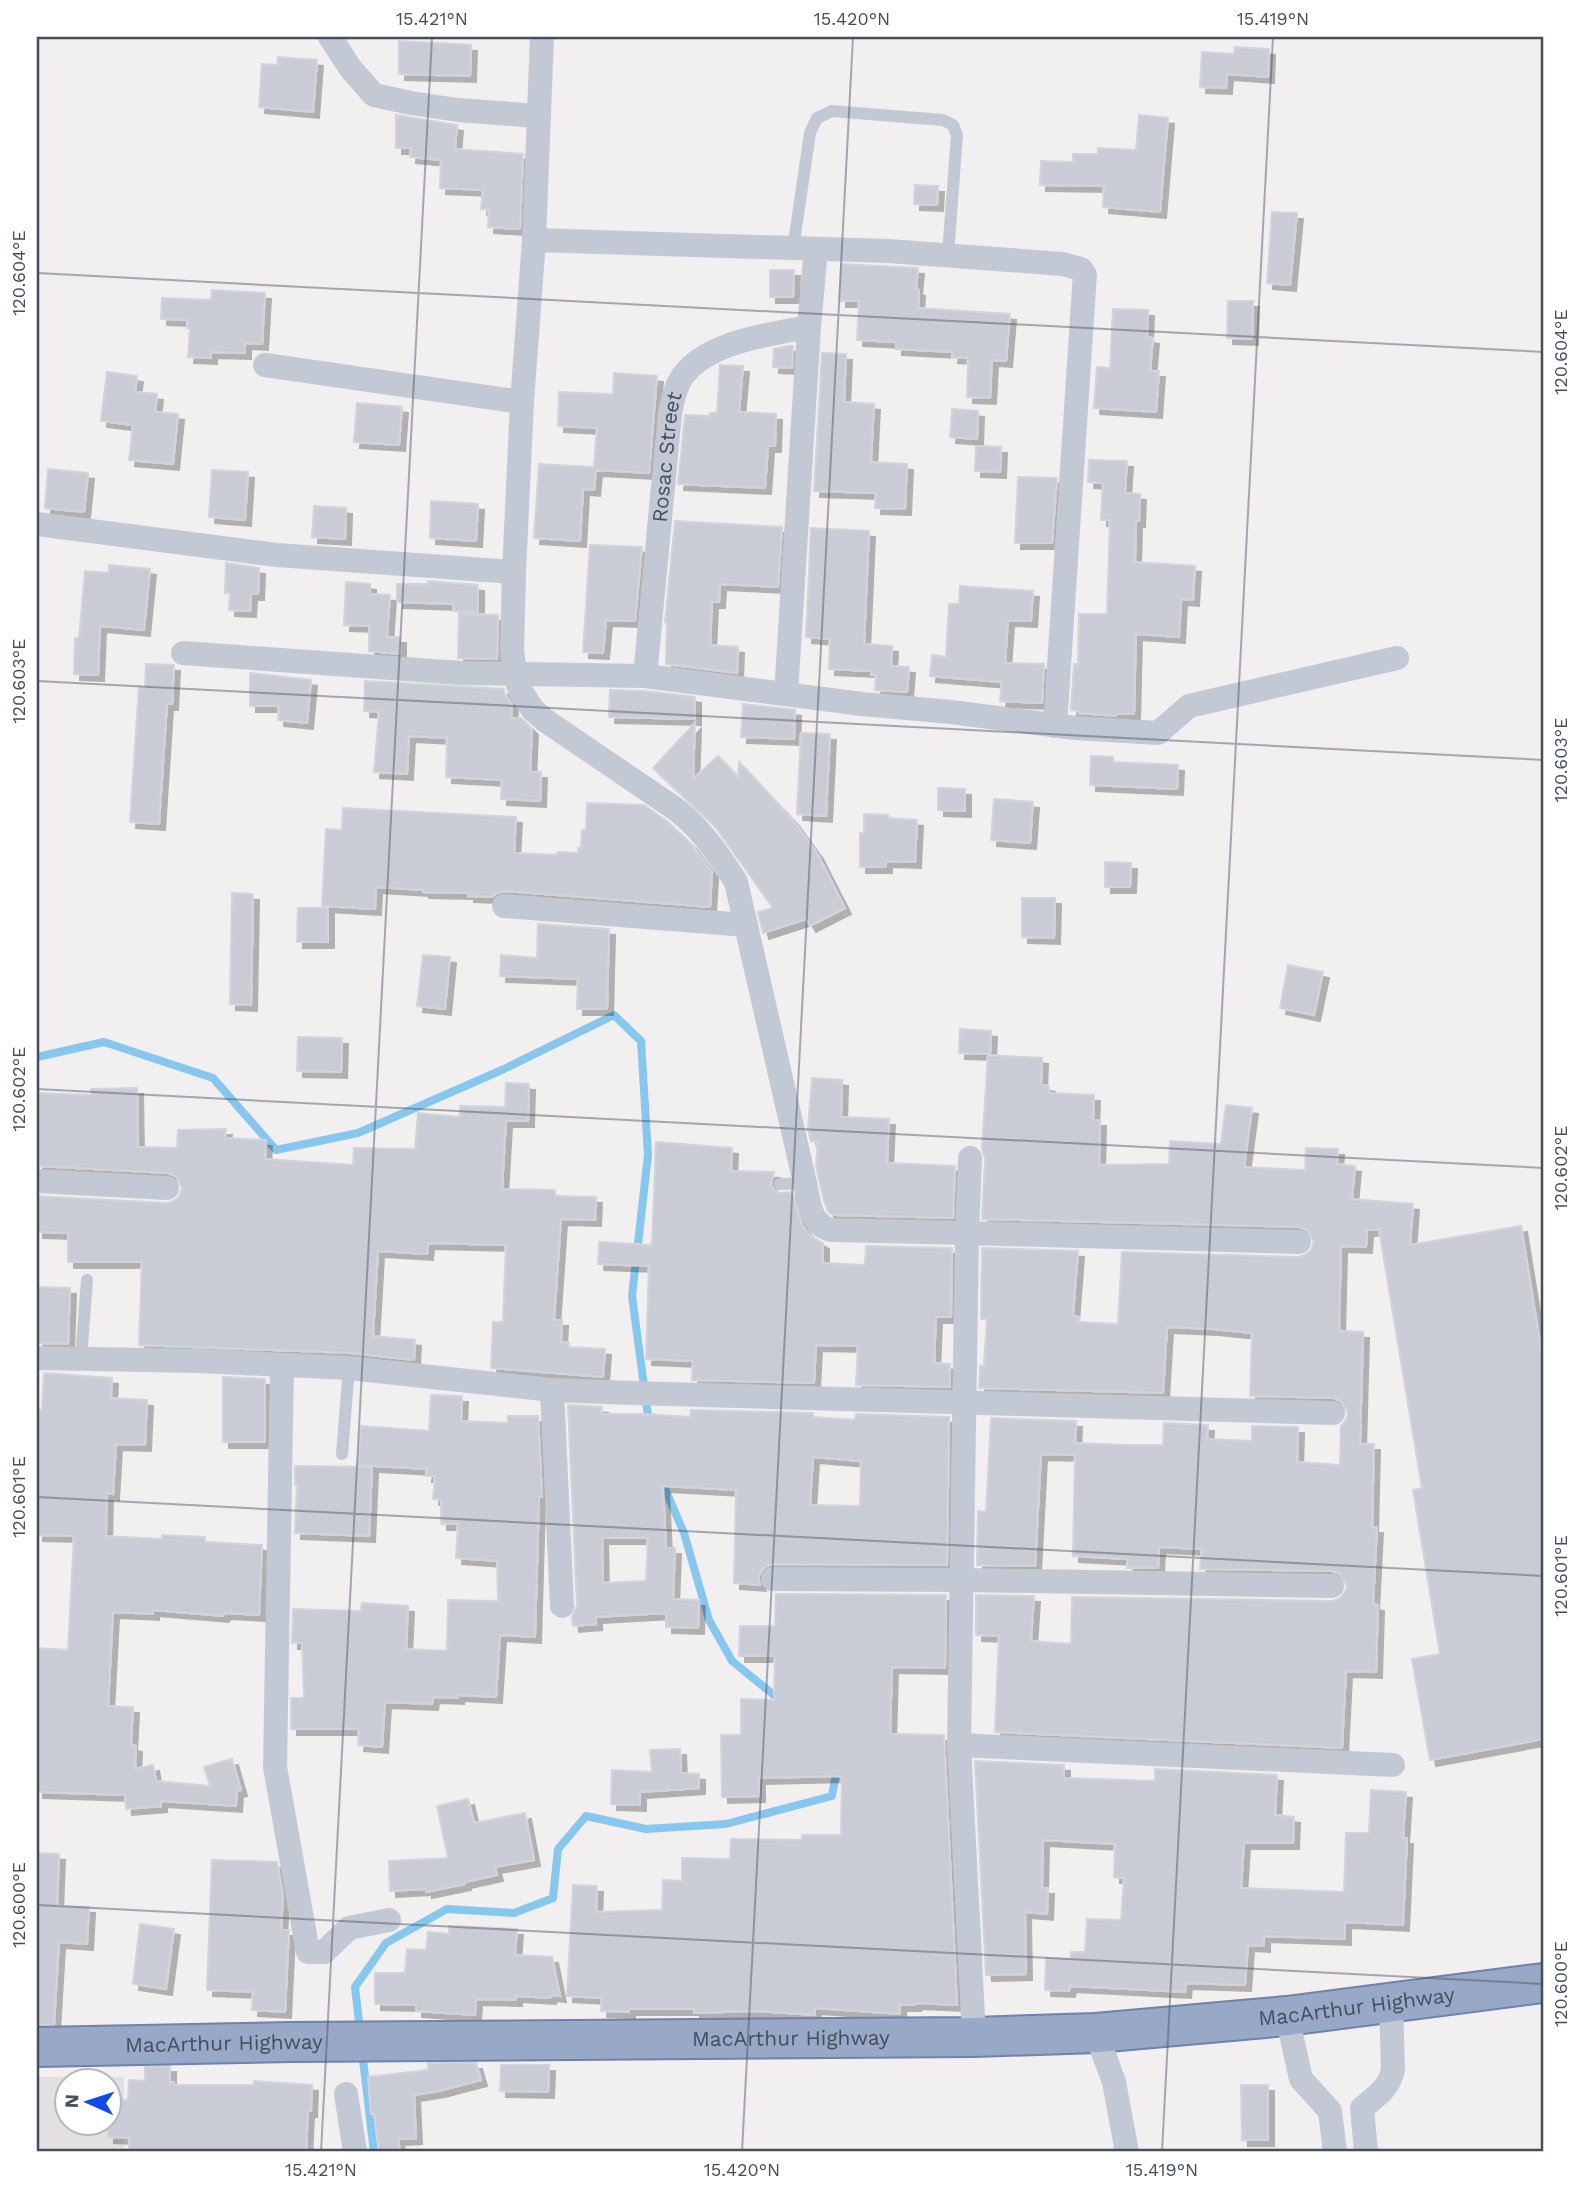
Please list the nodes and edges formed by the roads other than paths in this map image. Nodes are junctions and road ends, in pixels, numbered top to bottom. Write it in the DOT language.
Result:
graph roads {
  1 [pos="330,37"];
  2 [pos="542,37"];
  3 [pos="539,116"];
  4 [pos="534,240"];
  5 [pos="804,250"];
  6 [pos="947,254"];
  7 [pos="809,327"];
  8 [pos="265,365"];
  9 [pos="522,402"];
  10 [pos="37,524"];
  11 [pos="514,572"];
  12 [pos="183,653"];
  13 [pos="1396,658"];
  14 [pos="515,674"];
  15 [pos="645,676"];
  16 [pos="786,694"];
  17 [pos="1055,726"];
  18 [pos="504,906"];
  19 [pos="746,925"];
  20 [pos="970,1158"];
  21 [pos="37,1181"];
  22 [pos="805,1183"];
  23 [pos="780,1184"];
  24 [pos="167,1188"];
  25 [pos="967,1233"];
  26 [pos="1299,1242"];
  27 [pos="87,1280"];
  28 [pos="37,1358"];
  29 [pos="81,1359"];
  30 [pos="282,1366"];
  31 [pos="349,1368"];
  32 [pos="552,1390"];
  33 [pos="966,1403"];
  34 [pos="1333,1413"];
  35 [pos="342,1454"];
  36 [pos="773,1579"];
  37 [pos="963,1580"];
  38 [pos="1332,1586"];
  39 [pos="562,1606"];
  40 [pos="959,1745"];
  41 [pos="1393,1765"];
  42 [pos="389,1920"];
  43 [pos="1543,1983"];
  44 [pos="1391,2003"];
  45 [pos="1287,2016"];
  46 [pos="1096,2033"];
  47 [pos="974,2037"];
  48 [pos="37,2047"];
  49 [pos="346,2094"];
  50 [pos="1362,2108"];
  51 [pos="1330,2111"];
  52 [pos="355,2152"];
  53 [pos="1127,2152"];
  54 [pos="1335,2152"];
  55 [pos="1366,2152"];
  1 -- 3 [label="street"];
  2 -- 3 [label="street"];
  3 -- 4 [label="street"];
  4 -- 5 [label="street"];
  4 -- 9 [label="street"];
  5 -- 6 [label="street"];
  5 -- 6 [label="lane"];
  5 -- 7 [label="street"];
  6 -- 17 [label="street"];
  7 -- 15 [label="street, Rosac Street"];
  7 -- 16 [label="street"];
  8 -- 9 [label="street"];
  9 -- 11 [label="street"];
  10 -- 11 [label="street"];
  11 -- 14 [label="street"];
  12 -- 14 [label="street"];
  13 -- 17 [label="street"];
  14 -- 15 [label="street"];
  14 -- 19 [label="street"];
  15 -- 16 [label="street"];
  16 -- 17 [label="street"];
  18 -- 19 [label="street"];
  19 -- 22 [label="street"];
  20 -- 25 [label="street"];
  21 -- 24 [label="street"];
  22 -- 23 [label="lane"];
  22 -- 25 [label="street"];
  25 -- 26 [label="street"];
  25 -- 33 [label="street"];
  27 -- 29 [label="lane"];
  28 -- 29 [label="street"];
  29 -- 30 [label="street"];
  30 -- 31 [label="street"];
  30 -- 42 [label="street"];
  31 -- 32 [label="street"];
  31 -- 35 [label="lane"];
  32 -- 33 [label="street"];
  32 -- 39 [label="street"];
  33 -- 34 [label="street"];
  33 -- 37 [label="street"];
  36 -- 37 [label="street"];
  37 -- 38 [label="street"];
  37 -- 40 [label="street"];
  40 -- 41 [label="street"];
  40 -- 47 [label="street"];
  43 -- 44 [label="highway, MacArthur Highway"];
  44 -- 45 [label="highway, MacArthur Highway"];
  44 -- 50 [label="street"];
  45 -- 46 [label="highway, MacArthur Highway"];
  45 -- 51 [label="street"];
  46 -- 47 [label="highway, MacArthur Highway"];
  46 -- 53 [label="street"];
  47 -- 48 [label="highway, MacArthur Highway"];
  49 -- 52 [label="street"];
  50 -- 51 [label="street"];
  50 -- 55 [label="street"];
  51 -- 54 [label="street"];
}
